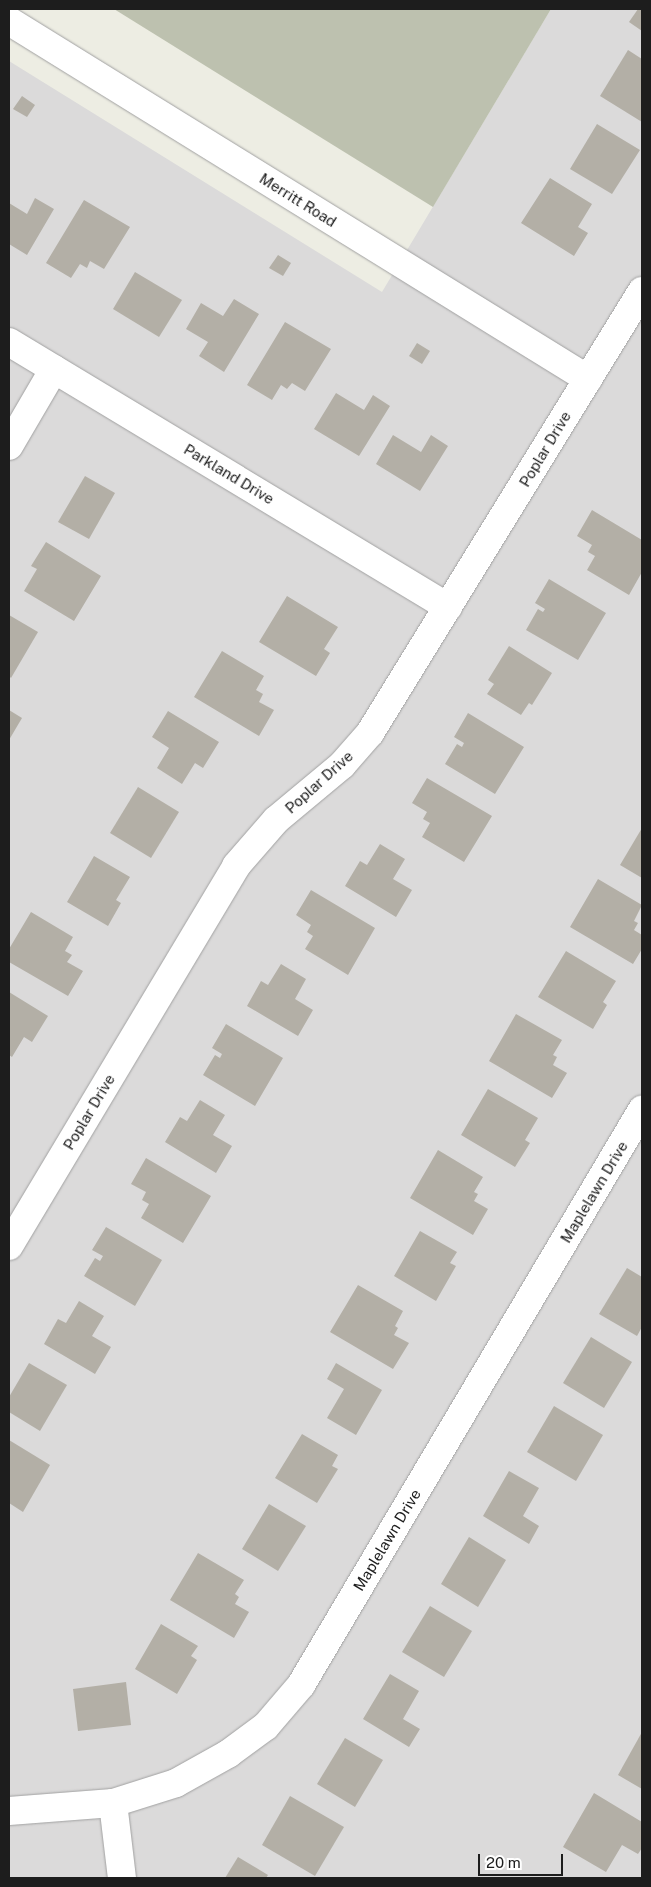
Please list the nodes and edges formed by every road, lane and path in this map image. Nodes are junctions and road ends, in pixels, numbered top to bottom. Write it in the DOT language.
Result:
graph roads {
  1 [pos="9,21"];
  2 [pos="642,291"];
  3 [pos="9,342"];
  4 [pos="54,369"];
  5 [pos="588,379"];
  6 [pos="9,446"];
  7 [pos="448,607"];
  8 [pos="642,1110"];
  9 [pos="9,1246"];
  10 [pos="113,1803"];
  11 [pos="9,1811"];
  12 [pos="122,1878"];
  1 -- 5 [label="street, Merritt Road"];
  2 -- 5 [label="street, Poplar Drive"];
  3 -- 4 [label="street, Parkland Drive"];
  4 -- 6 [label="street"];
  4 -- 7 [label="street, Parkland Drive"];
  5 -- 7 [label="street, Poplar Drive"];
  7 -- 9 [label="street, Poplar Drive"];
  8 -- 10 [label="street, Maplelawn Drive"];
  10 -- 11 [label="street, Maplelawn Drive"];
  10 -- 12 [label="street"];
}
